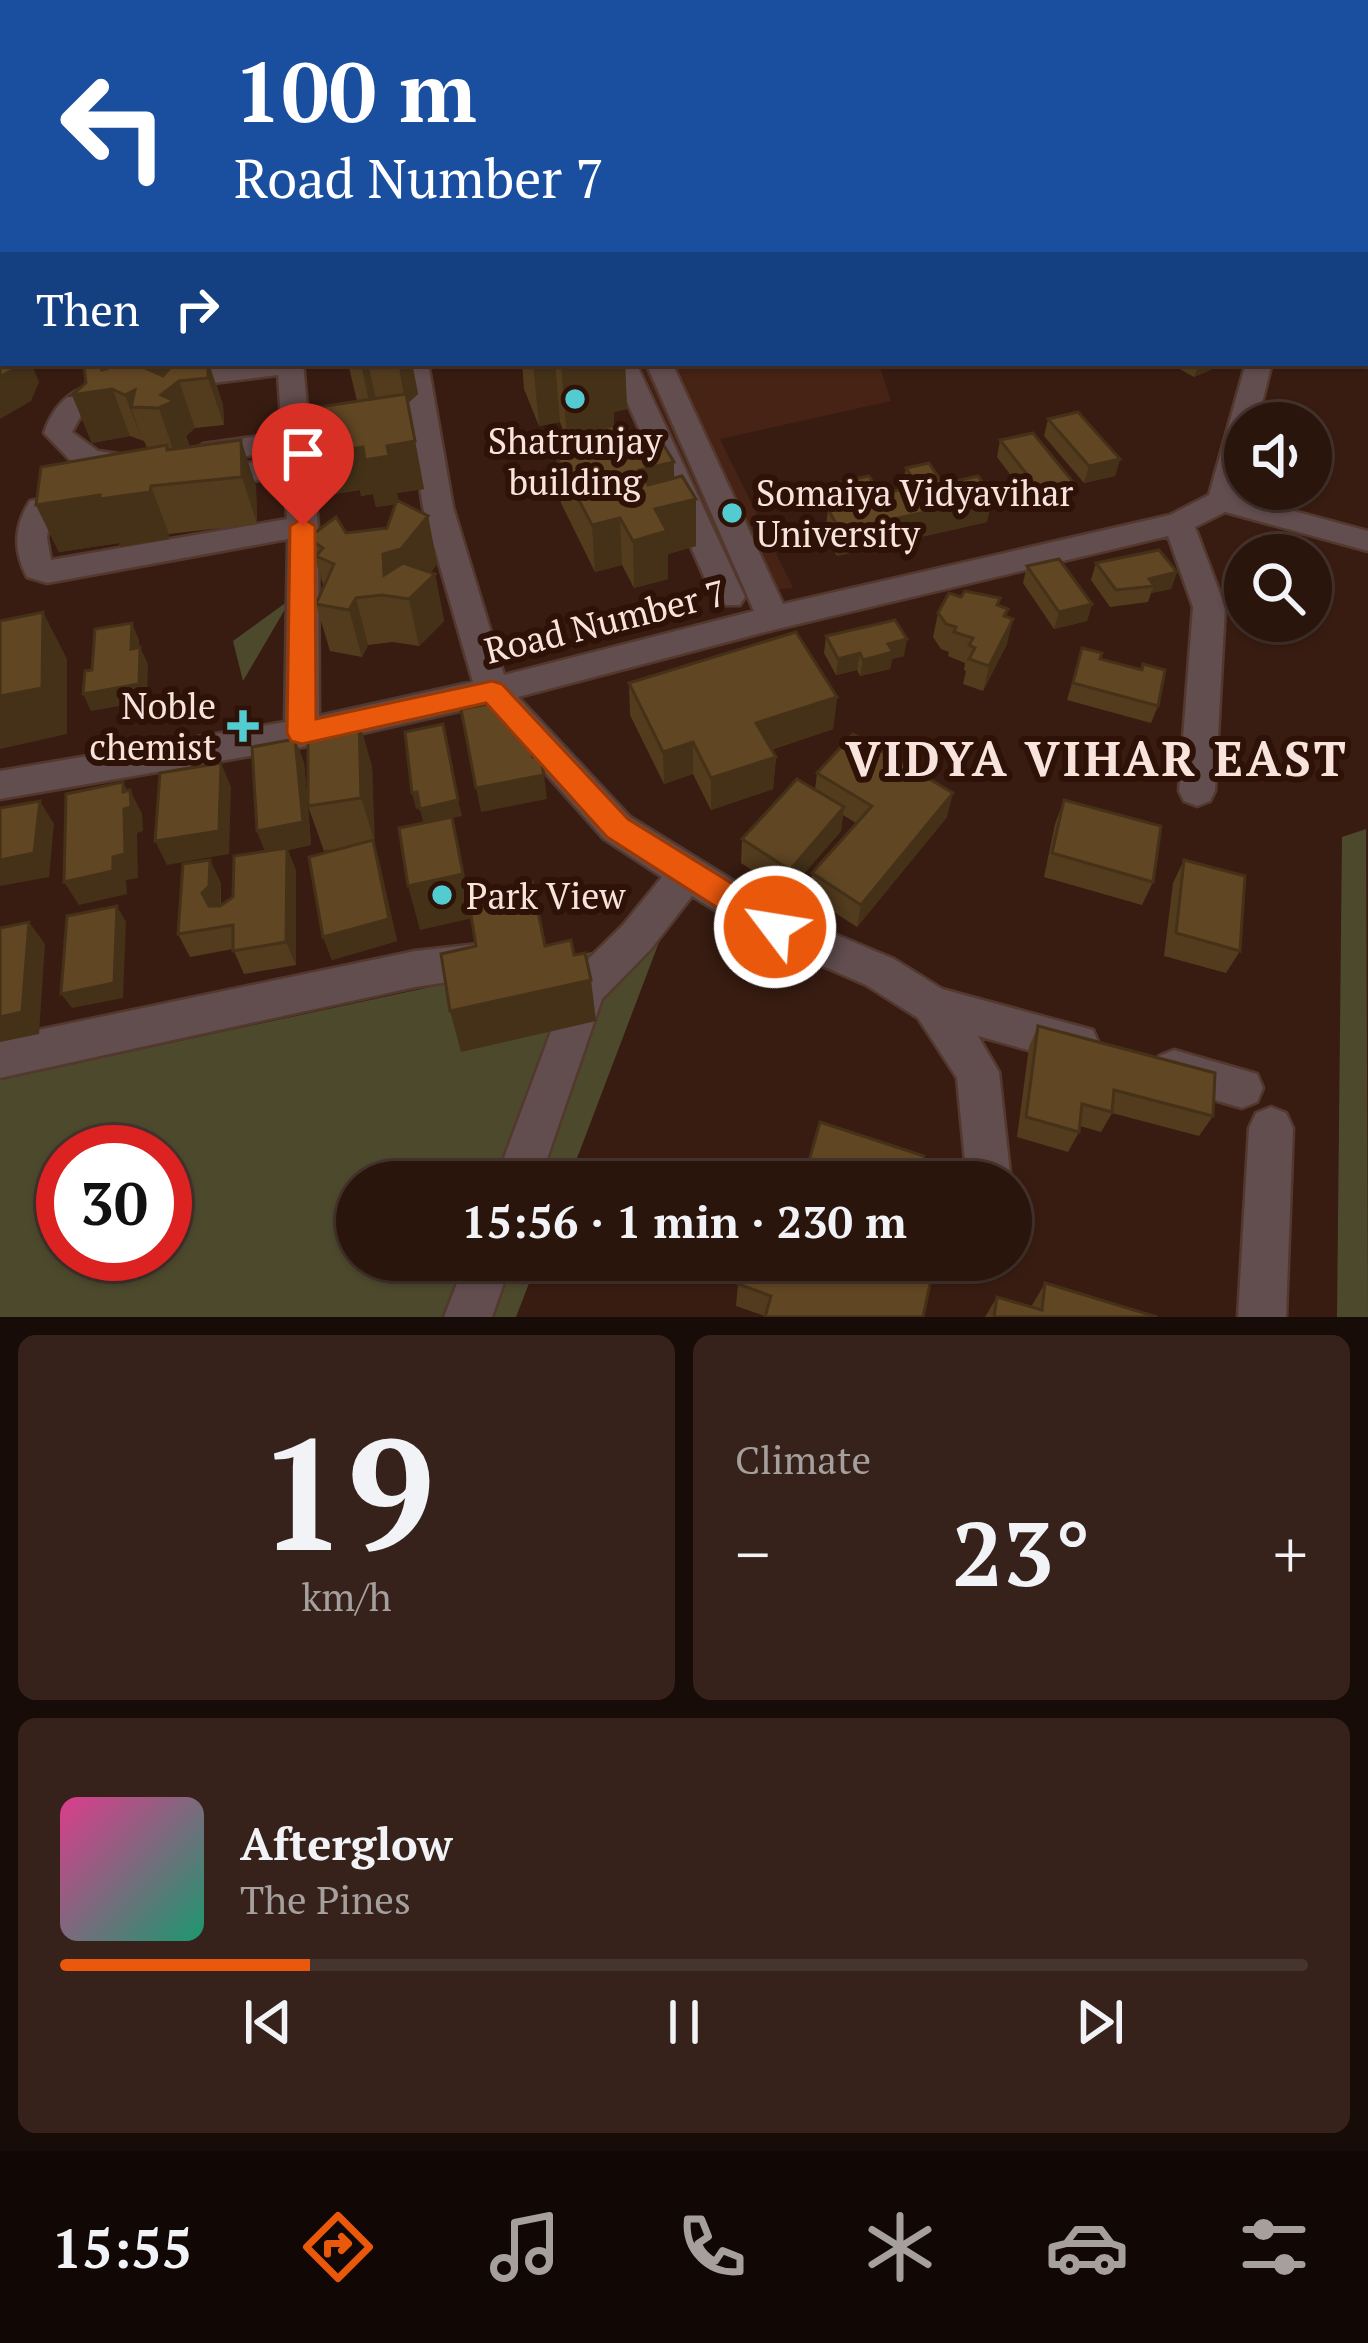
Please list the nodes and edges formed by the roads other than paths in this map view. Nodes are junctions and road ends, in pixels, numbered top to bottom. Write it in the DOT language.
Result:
graph roads {
  1 [pos="275,366"];
  2 [pos="290,366"];
  3 [pos="415,366"];
  4 [pos="624,366"];
  5 [pos="659,366"];
  6 [pos="1258,366"];
  7 [pos="297,452"];
  8 [pos="134,492"];
  9 [pos="1222,501"];
  10 [pos="1179,523"];
  11 [pos="303,526"];
  12 [pos="1368,541"];
  13 [pos="729,597"];
  14 [pos="772,618"];
  15 [pos="492,691"];
  16 [pos="302,733"];
  17 [pos="0,785"];
  18 [pos="1197,791"];
  19 [pos="687,873"];
  20 [pos="586,988"];
  21 [pos="932,1005"];
  22 [pos="0,1058"];
  23 [pos="1242,1088"];
  24 [pos="1271,1128"];
  25 [pos="524,1161"];
  26 [pos="987,1161"];
  27 [pos="481,1281"];
  28 [pos="468,1317"];
  29 [pos="1262,1317"];
  1 -- 7 [label="street"];
  2 -- 7 [label="street"];
  3 -- 15 [label="street"];
  4 -- 13 [label="street"];
  5 -- 14 [label="street"];
  6 -- 9 [label="street"];
  7 -- 11 [label="street"];
  8 -- 11 [label="street"];
  9 -- 10 [label="street, Road Number 7"];
  9 -- 12 [label="street"];
  10 -- 14 [label="street, Road Number 7"];
  10 -- 18 [label="street"];
  11 -- 16 [label="street"];
  14 -- 15 [label="street, Road Number 7"];
  15 -- 16 [label="street, Road Number 7"];
  15 -- 19 [label="street"];
  16 -- 17 [label="street, Road Number 7"];
  19 -- 20 [label="street"];
  19 -- 21 [label="street"];
  20 -- 22 [label="street"];
  20 -- 25 [label="street"];
  21 -- 23 [label="street"];
  21 -- 26 [label="street"];
  24 -- 29 [label="street"];
  27 -- 28 [label="street"];
}
